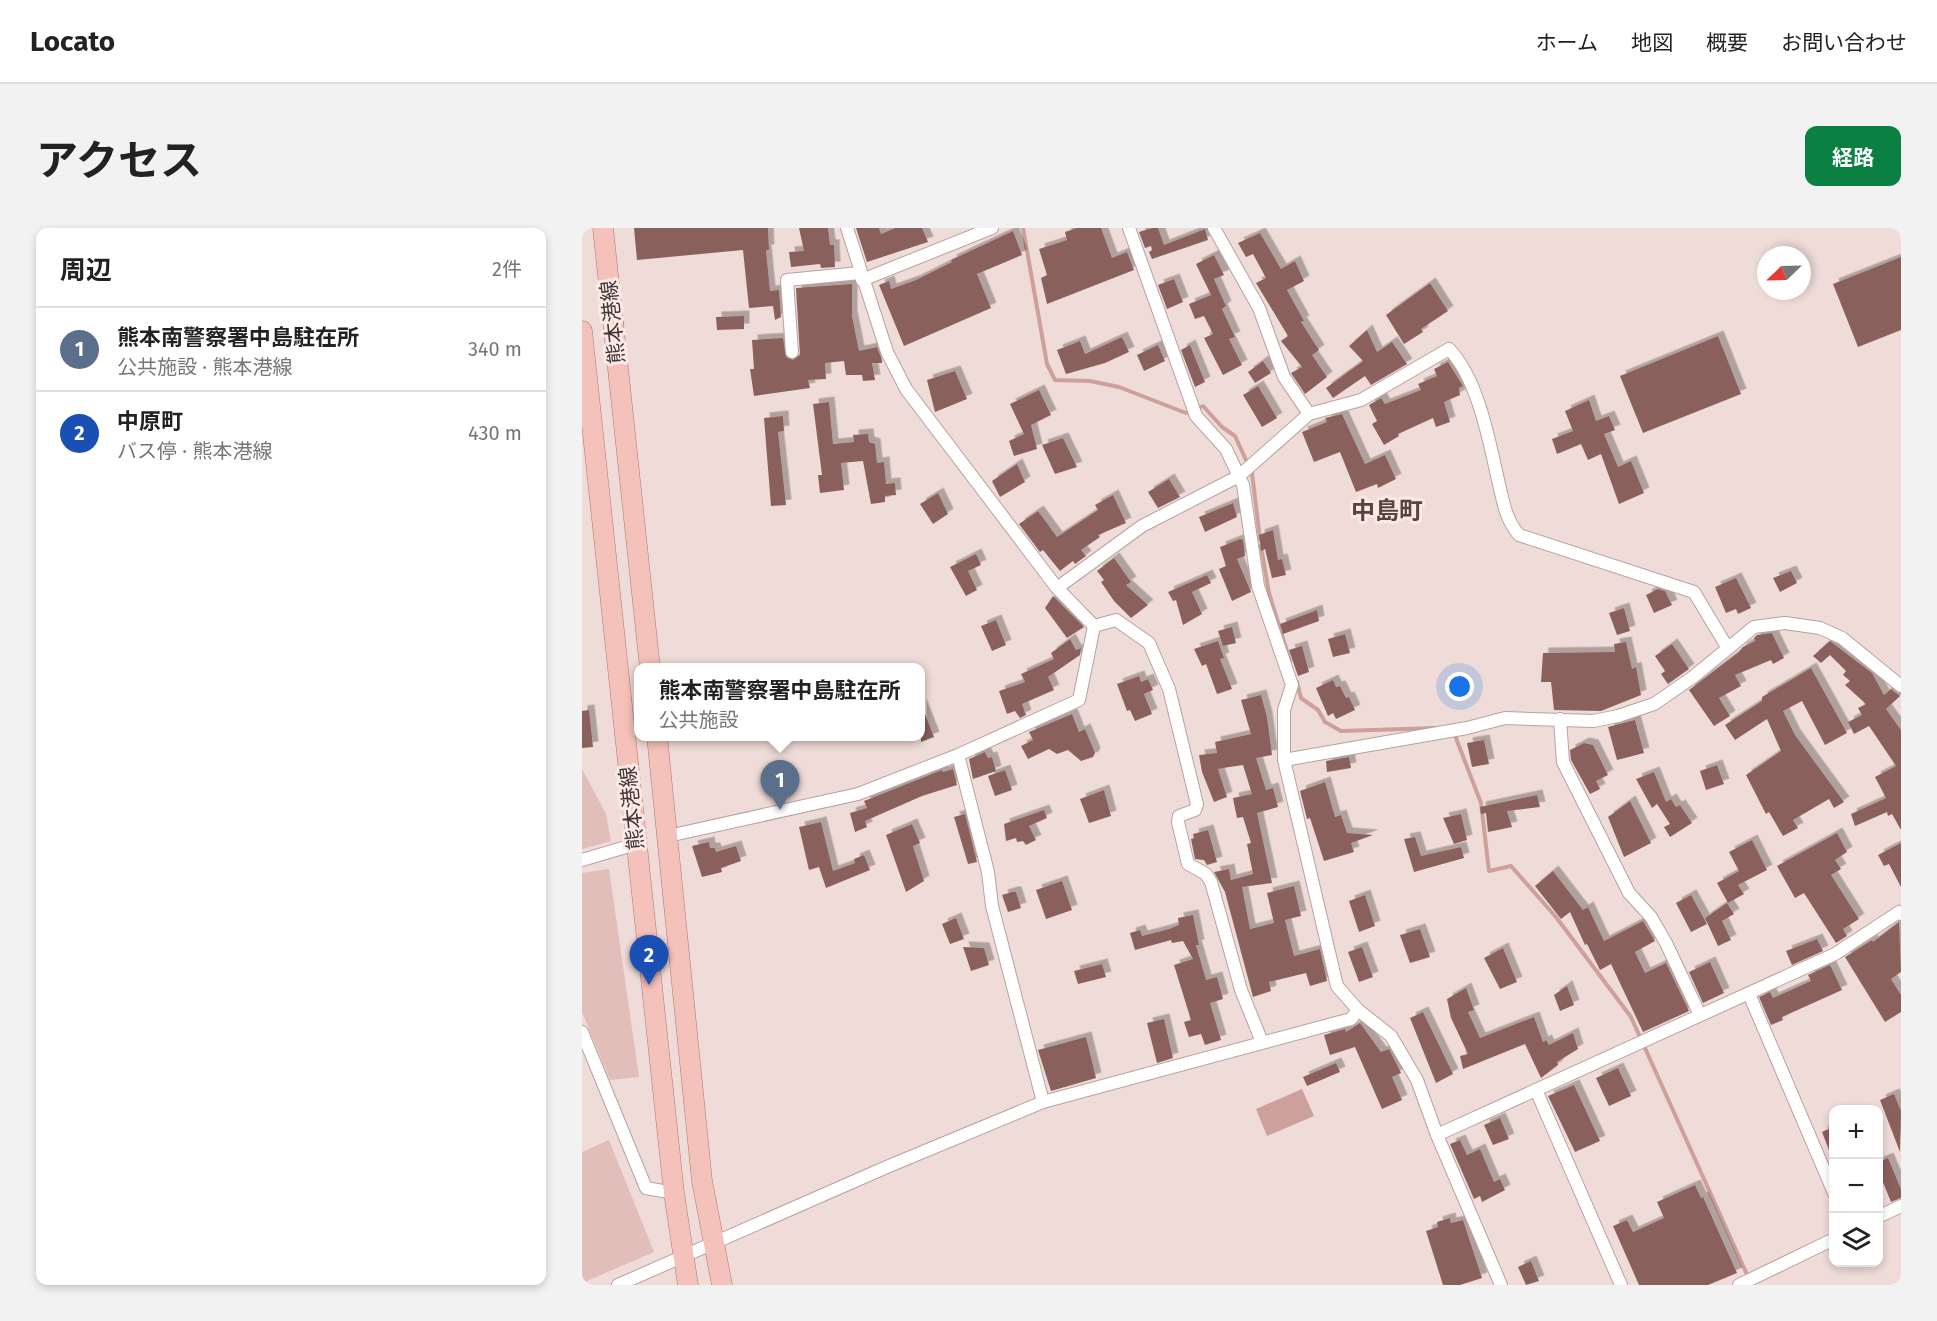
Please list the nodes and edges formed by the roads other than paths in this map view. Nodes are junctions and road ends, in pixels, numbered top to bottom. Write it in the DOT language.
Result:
graph roads {
  1 [pos="603,228"];
  2 [pos="848,228"];
  3 [pos="992,228"];
  4 [pos="1129,228"];
  5 [pos="1214,228"];
  6 [pos="861,276"];
  7 [pos="582,331"];
  8 [pos="792,352"];
  9 [pos="1309,414"];
  10 [pos="624,417"];
  11 [pos="591,421"];
  12 [pos="1239,476"];
  13 [pos="1058,588"];
  14 [pos="1094,626"];
  15 [pos="1726,647"];
  16 [pos="649,663"];
  17 [pos="1901,686"];
  18 [pos="1560,719"];
  19 [pos="658,741"];
  20 [pos="958,755"];
  21 [pos="1284,760"];
  22 [pos="668,836"];
  23 [pos="636,844"];
  24 [pos="582,860"];
  25 [pos="1901,914"];
  26 [pos="1749,994"];
  27 [pos="1358,1010"];
  28 [pos="1700,1015"];
  29 [pos="582,1032"];
  30 [pos="1262,1042"];
  31 [pos="1536,1090"];
  32 [pos="1043,1102"];
  33 [pos="1437,1135"];
  34 [pos="1829,1184"];
  35 [pos="674,1193"];
  36 [pos="1901,1206"];
  37 [pos="1883,1215"];
  38 [pos="1829,1241"];
  39 [pos="713,1244"];
  40 [pos="682,1257"];
  41 [pos="618,1285"];
  42 [pos="688,1285"];
  43 [pos="722,1285"];
  44 [pos="1501,1285"];
  45 [pos="1621,1285"];
  46 [pos="1739,1285"];
  1 -- 10 [label="main road, 熊本港線"];
  2 -- 6 [label="street"];
  3 -- 6 [label="street"];
  4 -- 12 [label="street"];
  5 -- 9 [label="street"];
  6 -- 8 [label="street"];
  6 -- 13 [label="street"];
  7 -- 11 [label="main road, 熊本港線"];
  9 -- 12 [label="street"];
  9 -- 15 [label="street"];
  10 -- 11 [label="main road"];
  10 -- 16 [label="main road, 熊本港線"];
  11 -- 23 [label="main road, 熊本港線"];
  12 -- 13 [label="street"];
  12 -- 21 [label="street"];
  13 -- 14 [label="street"];
  14 -- 20 [label="street"];
  14 -- 30 [label="street"];
  15 -- 17 [label="street"];
  15 -- 18 [label="street"];
  18 -- 21 [label="street"];
  18 -- 28 [label="street"];
  19 -- 22 [label="main road, 熊本港線"];
  20 -- 22 [label="street"];
  20 -- 32 [label="street"];
  21 -- 27 [label="street"];
  22 -- 23 [label="main road"];
  22 -- 39 [label="main road, 熊本港線"];
  23 -- 24 [label="street"];
  23 -- 35 [label="main road, 熊本港線"];
  25 -- 26 [label="street"];
  26 -- 28 [label="street"];
  26 -- 34 [label="street"];
  27 -- 30 [label="street"];
  27 -- 33 [label="street"];
  28 -- 31 [label="street"];
  29 -- 35 [label="street"];
  30 -- 32 [label="street"];
  31 -- 33 [label="street"];
  31 -- 45 [label="street"];
  32 -- 39 [label="street"];
  33 -- 44 [label="street"];
  35 -- 40 [label="main road, 熊本港線"];
  36 -- 37 [label="street"];
  38 -- 46 [label="street"];
  39 -- 40 [label="street"];
  39 -- 43 [label="main road, 熊本港線"];
  40 -- 41 [label="street"];
  40 -- 42 [label="main road, 熊本港線"];
}
